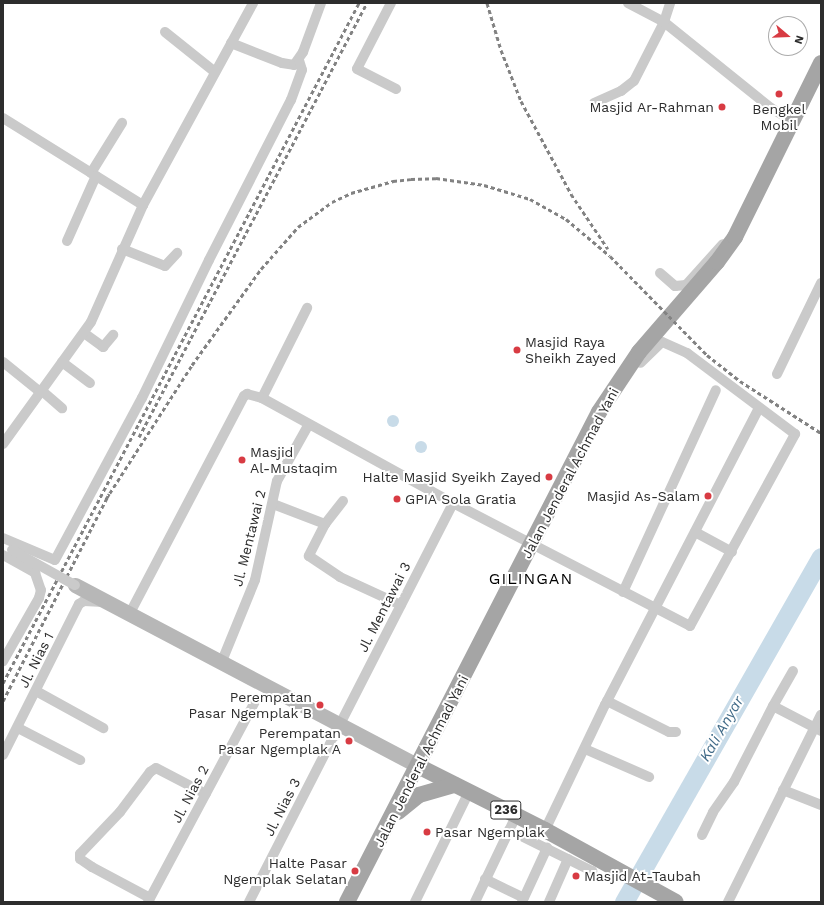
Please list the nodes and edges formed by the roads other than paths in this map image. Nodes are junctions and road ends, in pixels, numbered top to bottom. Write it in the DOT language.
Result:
graph roads {
  1 [pos="253,3"];
  2 [pos="321,3"];
  3 [pos="391,3"];
  4 [pos="628,3"];
  5 [pos="670,3"];
  6 [pos="664,22"];
  7 [pos="165,32"];
  8 [pos="231,43"];
  9 [pos="299,60"];
  10 [pos="821,63"];
  11 [pos="215,72"];
  12 [pos="396,89"];
  13 [pos="594,102"];
  14 [pos="3,118"];
  15 [pos="793,121"];
  16 [pos="122,123"];
  17 [pos="93,174"];
  18 [pos="143,205"];
  19 [pos="735,237"];
  20 [pos="67,241"];
  21 [pos="122,249"];
  22 [pos="177,253"];
  23 [pos="660,273"];
  24 [pos="821,283"];
  25 [pos="306,308"];
  26 [pos="84,333"];
  27 [pos="113,335"];
  28 [pos="3,362"];
  29 [pos="62,362"];
  30 [pos="778,374"];
  31 [pos="90,382"];
  32 [pos="612,390"];
  33 [pos="716,390"];
  34 [pos="40,391"];
  35 [pos="262,398"];
  36 [pos="62,408"];
  37 [pos="759,408"];
  38 [pos="309,424"];
  39 [pos="3,444"];
  40 [pos="343,501"];
  41 [pos="453,503"];
  42 [pos="273,504"];
  43 [pos="326,524"];
  44 [pos="695,532"];
  45 [pos="3,538"];
  46 [pos="533,544"];
  47 [pos="3,545"];
  48 [pos="732,552"];
  49 [pos="8,553"];
  50 [pos="75,585"];
  51 [pos="623,592"];
  52 [pos="108,602"];
  53 [pos="401,604"];
  54 [pos="656,608"];
  55 [pos="130,613"];
  56 [pos="3,661"];
  57 [pos="222,661"];
  58 [pos="794,671"];
  59 [pos="36,691"];
  60 [pos="256,700"];
  61 [pos="607,701"];
  62 [pos="773,706"];
  63 [pos="821,715"];
  64 [pos="340,724"];
  65 [pos="18,728"];
  66 [pos="103,728"];
  67 [pos="818,729"];
  68 [pos="676,732"];
  69 [pos="585,749"];
  70 [pos="3,755"];
  71 [pos="80,760"];
  72 [pos="418,766"];
  73 [pos="649,776"];
  74 [pos="462,788"];
  75 [pos="783,790"];
  76 [pos="206,794"];
  77 [pos="821,805"];
  78 [pos="516,816"];
  79 [pos="388,824"];
  80 [pos="509,830"];
  81 [pos="545,830"];
  82 [pos="702,835"];
  83 [pos="547,848"];
  84 [pos="568,859"];
  85 [pos="590,876"];
  86 [pos="486,879"];
  87 [pos="149,900"];
  88 [pos="523,900"];
  89 [pos="249,902"];
  90 [pos="347,902"];
  91 [pos="415,902"];
  92 [pos="475,902"];
  93 [pos="549,902"];
  94 [pos="676,902"];
  95 [pos="728,902"];
  1 -- 8 [label="street"];
  2 -- 9 [label="street"];
  3 -- 12 [label="street"];
  4 -- 6 [label="street"];
  5 -- 6 [label="street"];
  6 -- 13 [label="street"];
  6 -- 15 [label="street"];
  7 -- 11 [label="street"];
  8 -- 9 [label="street"];
  8 -- 11 [label="street"];
  9 -- 45 [label="street"];
  10 -- 15 [label="main road, Jalan Jenderal Achmad Yani"];
  11 -- 18 [label="street"];
  14 -- 17 [label="street"];
  15 -- 19 [label="main road, Jalan Jenderal Achmad Yani"];
  16 -- 17 [label="street"];
  17 -- 18 [label="street"];
  17 -- 20 [label="street"];
  18 -- 21 [label="street"];
  19 -- 23 [label="street"];
  19 -- 32 [label="main road, Jalan Jenderal Achmad Yani"];
  21 -- 22 [label="street"];
  21 -- 26 [label="street"];
  24 -- 30 [label="street"];
  25 -- 35 [label="street"];
  26 -- 27 [label="street"];
  26 -- 29 [label="street"];
  28 -- 34 [label="street"];
  29 -- 31 [label="street"];
  29 -- 34 [label="street"];
  32 -- 37 [label="street"];
  32 -- 46 [label="main road, Jalan Jenderal Achmad Yani"];
  33 -- 51 [label="street"];
  34 -- 36 [label="street"];
  34 -- 39 [label="street"];
  35 -- 38 [label="street"];
  35 -- 55 [label="street"];
  37 -- 44 [label="street"];
  37 -- 48 [label="street"];
  38 -- 41 [label="street"];
  38 -- 42 [label="street, Jl. Mentawai 2"];
  40 -- 43 [label="street"];
  41 -- 46 [label="street"];
  41 -- 53 [label="street, Jl. Mentawai 3"];
  42 -- 43 [label="street"];
  42 -- 57 [label="street, Jl. Mentawai 2"];
  43 -- 53 [label="street"];
  44 -- 48 [label="street"];
  44 -- 54 [label="street"];
  46 -- 51 [label="street"];
  46 -- 72 [label="main road, Jalan Jenderal Achmad Yani"];
  47 -- 49 [label="street"];
  48 -- 54 [label="street"];
  49 -- 50 [label="street, bridge"];
  49 -- 56 [label="street"];
  50 -- 52 [label="main road"];
  51 -- 54 [label="street"];
  52 -- 55 [label="main road"];
  52 -- 59 [label="street, Jl. Nias 1"];
  53 -- 64 [label="street, Jl. Mentawai 3"];
  54 -- 61 [label="street"];
  55 -- 57 [label="main road"];
  57 -- 64 [label="main road"];
  58 -- 62 [label="street"];
  59 -- 65 [label="street, Jl. Nias 1"];
  59 -- 66 [label="street"];
  60 -- 76 [label="street, Jl. Nias 2"];
  61 -- 68 [label="street"];
  61 -- 69 [label="street"];
  62 -- 67 [label="street"];
  62 -- 82 [label="street"];
  63 -- 67 [label="street"];
  64 -- 72 [label="main road"];
  64 -- 89 [label="street, Jl. Nias 3"];
  65 -- 70 [label="street, Jl. Nias 1"];
  65 -- 71 [label="street"];
  67 -- 75 [label="street"];
  69 -- 73 [label="street"];
  69 -- 81 [label="street"];
  72 -- 74 [label="main road, 236"];
  72 -- 79 [label="main road, Jalan Jenderal Achmad Yani"];
  74 -- 78 [label="main road, 236"];
  74 -- 79 [label="main road"];
  74 -- 91 [label="street"];
  75 -- 77 [label="street"];
  75 -- 95 [label="street"];
  76 -- 87 [label="street, Jl. Nias 2"];
  76 -- 87 [label="street"];
  78 -- 80 [label="street"];
  78 -- 81 [label="main road, 236"];
  79 -- 90 [label="main road, Jalan Jenderal Achmad Yani"];
  80 -- 83 [label="street"];
  80 -- 86 [label="street"];
  81 -- 94 [label="main road, 236"];
  83 -- 84 [label="street"];
  83 -- 88 [label="street"];
  84 -- 85 [label="street"];
  84 -- 93 [label="street"];
  86 -- 88 [label="street"];
  86 -- 92 [label="street"];
}
